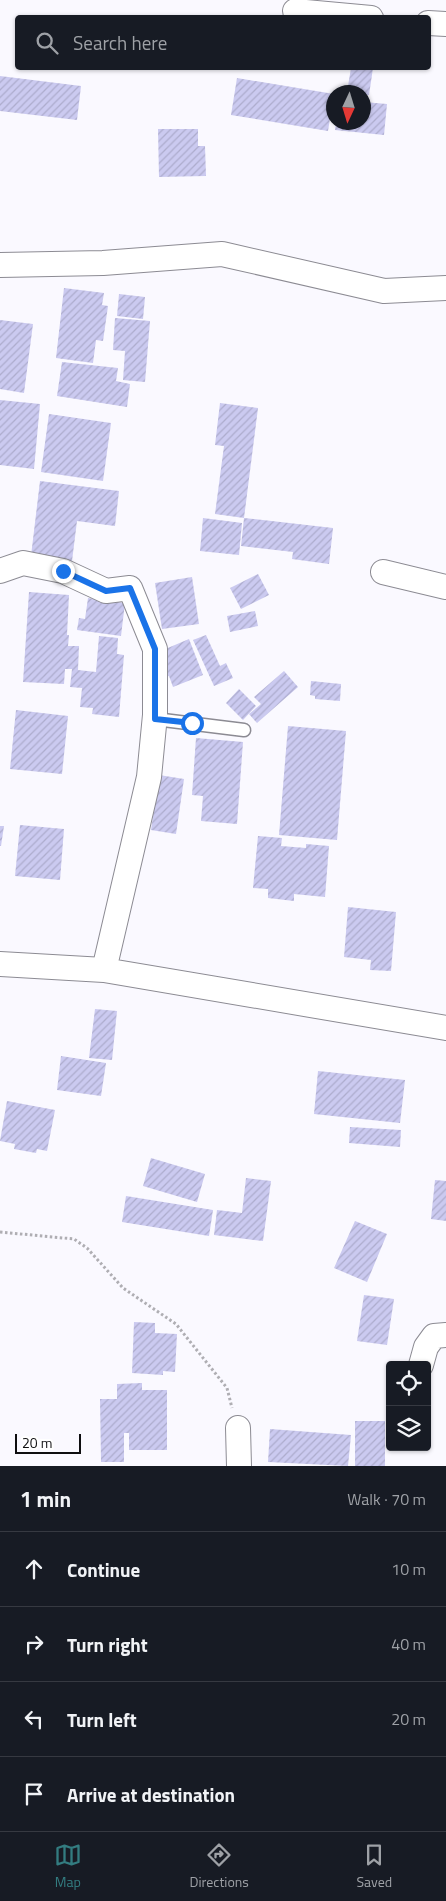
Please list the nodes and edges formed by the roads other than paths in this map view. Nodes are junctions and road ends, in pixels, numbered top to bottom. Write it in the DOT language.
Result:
graph roads {
  1 [pos="296,11"];
  2 [pos="339,15"];
  3 [pos="431,22"];
  4 [pos="446,24"];
  5 [pos="0,265"];
  6 [pos="446,288"];
  7 [pos="0,571"];
  8 [pos="383,572"];
  9 [pos="446,587"];
  10 [pos="155,719"];
  11 [pos="244,730"];
  12 [pos="0,964"];
  13 [pos="104,970"];
  14 [pos="446,1028"];
  15 [pos="446,1335"];
  16 [pos="422,1361"];
  17 [pos="238,1428"];
  18 [pos="239,1466"];
  1 -- 2 [label="street"];
  3 -- 4 [label="street"];
  5 -- 6 [label="street"];
  7 -- 10 [label="street"];
  8 -- 9 [label="street"];
  10 -- 11 [label="lane"];
  10 -- 13 [label="street"];
  12 -- 13 [label="street"];
  13 -- 14 [label="street"];
  15 -- 16 [label="street"];
  17 -- 18 [label="street"];
}
